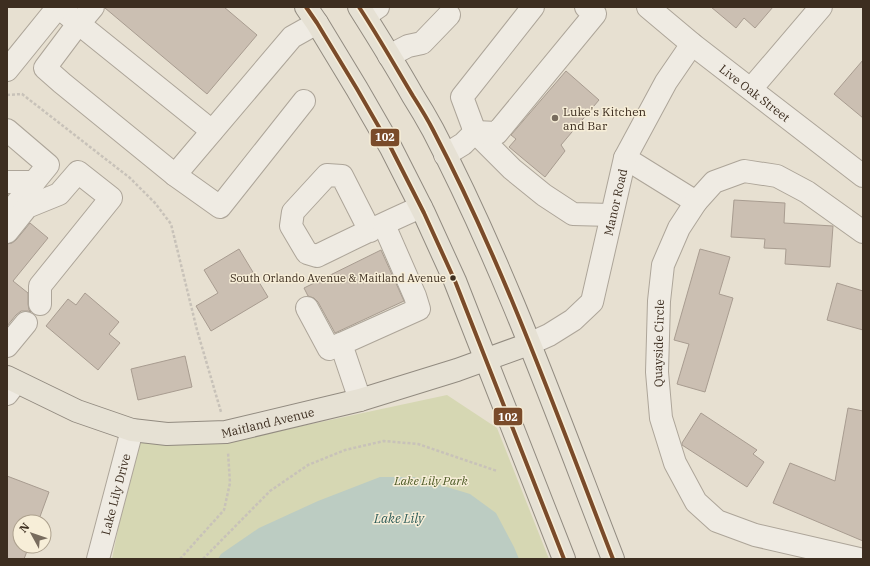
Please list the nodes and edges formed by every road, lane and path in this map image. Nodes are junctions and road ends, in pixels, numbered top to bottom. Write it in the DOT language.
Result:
graph roads {
  1 [pos="58,7"];
  2 [pos="533,7"];
  3 [pos="648,7"];
  4 [pos="821,7"];
  5 [pos="367,10"];
  6 [pos="591,11"];
  7 [pos="86,15"];
  8 [pos="311,15"];
  9 [pos="449,15"];
  10 [pos="692,44"];
  11 [pos="22,52"];
  12 [pos="389,56"];
  13 [pos="46,68"];
  14 [pos="7,70"];
  15 [pos="751,89"];
  16 [pos="7,95"];
  17 [pos="304,101"];
  18 [pos="7,130"];
  19 [pos="212,132"];
  20 [pos="476,132"];
  21 [pos="445,155"];
  22 [pos="625,158"];
  23 [pos="175,175"];
  24 [pos="863,176"];
  25 [pos="7,182"];
  26 [pos="34,182"];
  27 [pos="696,202"];
  28 [pos="421,207"];
  29 [pos="7,215"];
  30 [pos="611,215"];
  31 [pos="7,232"];
  32 [pos="863,232"];
  33 [pos="40,304"];
  34 [pos="307,308"];
  35 [pos="26,323"];
  36 [pos="341,344"];
  37 [pos="529,344"];
  38 [pos="7,346"];
  39 [pos="486,360"];
  40 [pos="10,384"];
  41 [pos="360,400"];
  42 [pos="132,430"];
  43 [pos="226,432"];
  44 [pos="497,471"];
  45 [pos="98,559"];
  46 [pos="180,559"];
  47 [pos="203,559"];
  48 [pos="564,559"];
  49 [pos="613,559"];
  50 [pos="858,559"];
  1 -- 7 [label="street"];
  1 -- 11 [label="street"];
  2 -- 20 [label="street"];
  3 -- 10 [label="street, Live Oak Street"];
  4 -- 15 [label="street"];
  5 -- 12 [label="main road"];
  6 -- 20 [label="street"];
  7 -- 13 [label="street"];
  7 -- 19 [label="street"];
  8 -- 19 [label="street"];
  8 -- 28 [label="main road"];
  9 -- 12 [label="street"];
  10 -- 15 [label="street, Live Oak Street"];
  10 -- 22 [label="street, Manor Road"];
  11 -- 13 [label="street"];
  11 -- 14 [label="street"];
  12 -- 21 [label="main road"];
  13 -- 23 [label="street"];
  15 -- 24 [label="street, Live Oak Street"];
  16 -- 43 [label="path"];
  17 -- 23 [label="street"];
  18 -- 26 [label="street"];
  19 -- 23 [label="street"];
  20 -- 21 [label="street"];
  20 -- 30 [label="street"];
  21 -- 37 [label="main road"];
  22 -- 27 [label="street"];
  22 -- 30 [label="street, Manor Road"];
  25 -- 26 [label="street"];
  26 -- 29 [label="street"];
  27 -- 32 [label="street, Quayside Circle"];
  27 -- 50 [label="street, Quayside Circle"];
  28 -- 36 [label="street"];
  28 -- 39 [label="main road"];
  30 -- 37 [label="street, Manor Road"];
  31 -- 33 [label="street"];
  34 -- 36 [label="street"];
  35 -- 38 [label="street"];
  36 -- 41 [label="street"];
  37 -- 39 [label="main road, Maitland Avenue"];
  37 -- 49 [label="main road"];
  39 -- 41 [label="main road, Maitland Avenue"];
  39 -- 48 [label="main road"];
  40 -- 42 [label="main road, Maitland Avenue"];
  41 -- 43 [label="main road, Maitland Avenue"];
  42 -- 43 [label="main road, Maitland Avenue"];
  42 -- 45 [label="street, Lake Lily Drive"];
  43 -- 46 [label="path"];
  44 -- 47 [label="path"];
}
